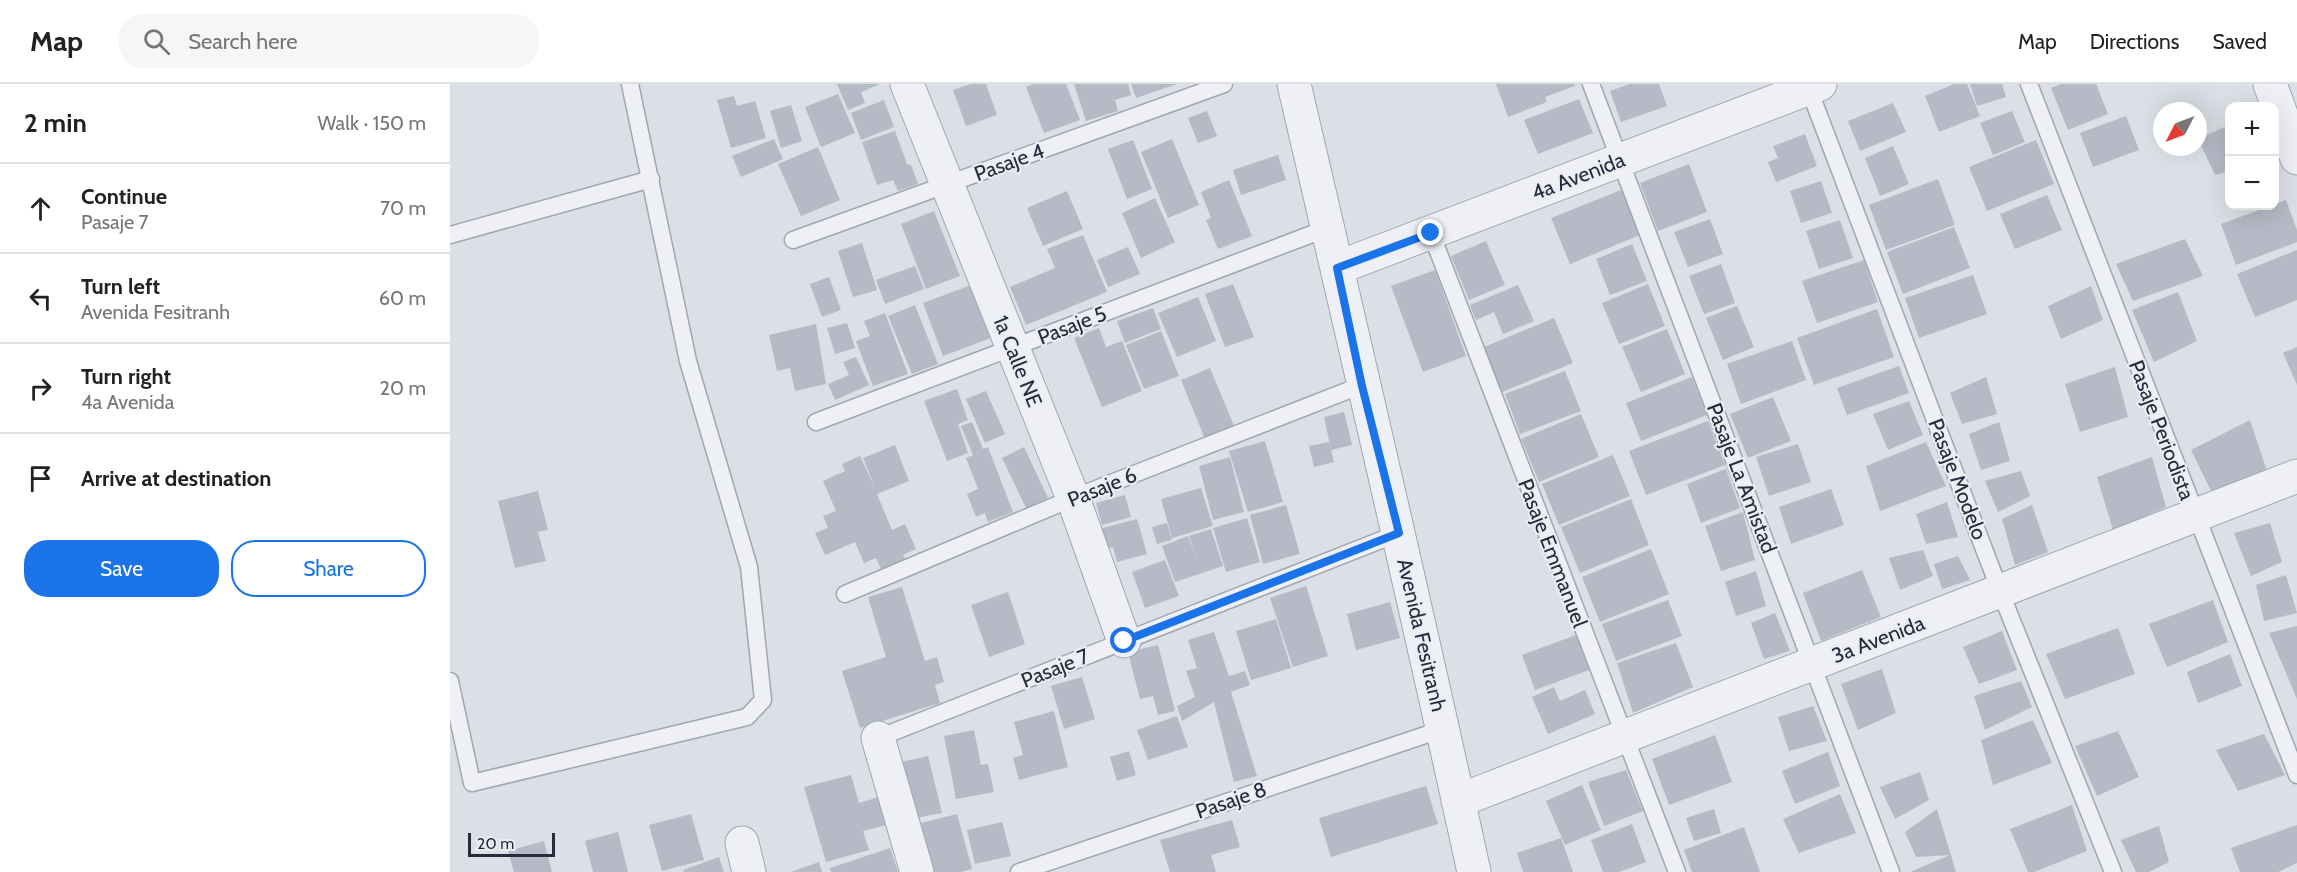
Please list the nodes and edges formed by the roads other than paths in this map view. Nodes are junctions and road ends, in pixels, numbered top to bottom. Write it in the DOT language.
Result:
graph roads {
  1 [pos="630,84"];
  2 [pos="907,84"];
  3 [pos="1224,84"];
  4 [pos="1294,84"];
  5 [pos="1591,84"];
  6 [pos="2029,84"];
  7 [pos="2270,84"];
  8 [pos="1812,85"];
  9 [pos="2297,158"];
  10 [pos="1620,160"];
  11 [pos="651,179"];
  12 [pos="946,185"];
  13 [pos="1328,228"];
  14 [pos="1431,233"];
  15 [pos="450,235"];
  16 [pos="793,240"];
  17 [pos="1337,268"];
  18 [pos="1013,348"];
  19 [pos="1362,386"];
  20 [pos="816,422"];
  21 [pos="2297,476"];
  22 [pos="1073,498"];
  23 [pos="2196,516"];
  24 [pos="1399,533"];
  25 [pos="2000,591"];
  26 [pos="845,594"];
  27 [pos="1124,641"];
  28 [pos="1813,664"];
  29 [pos="450,681"];
  30 [pos="1443,729"];
  31 [pos="1624,737"];
  32 [pos="878,738"];
  33 [pos="2297,775"];
  34 [pos="1458,801"];
  35 [pos="917,872"];
  36 [pos="1019,872"];
  37 [pos="1474,872"];
  38 [pos="1677,872"];
  39 [pos="1891,872"];
  40 [pos="2113,872"];
  1 -- 11 [label="lane"];
  2 -- 12 [label="street, 1a Calle NE"];
  3 -- 12 [label="lane, Pasaje 4"];
  4 -- 13 [label="street, Avenida Fesitranh"];
  5 -- 10 [label="lane, Pasaje La Amistad"];
  6 -- 23 [label="lane, Pasaje Periodista"];
  7 -- 9 [label="street"];
  8 -- 10 [label="street, 4a Avenida"];
  8 -- 25 [label="lane, Pasaje Modelo"];
  10 -- 14 [label="street, 4a Avenida"];
  10 -- 28 [label="lane, Pasaje La Amistad"];
  11 -- 15 [label="lane"];
  11 -- 29 [label="lane"];
  12 -- 16 [label="lane, Pasaje 4"];
  12 -- 18 [label="street, 1a Calle NE"];
  13 -- 17 [label="street, Avenida Fesitranh"];
  13 -- 18 [label="lane, Pasaje 5"];
  14 -- 17 [label="street, 4a Avenida"];
  14 -- 31 [label="lane, Pasaje Emmanuel"];
  17 -- 19 [label="street, Avenida Fesitranh"];
  18 -- 20 [label="lane, Pasaje 5"];
  18 -- 22 [label="street, 1a Calle NE"];
  19 -- 22 [label="lane, Pasaje 6"];
  19 -- 24 [label="street, Avenida Fesitranh"];
  21 -- 23 [label="street, 3a Avenida"];
  22 -- 26 [label="lane, Pasaje 6"];
  22 -- 27 [label="street, 1a Calle NE"];
  23 -- 25 [label="street, 3a Avenida"];
  23 -- 33 [label="lane, Pasaje Periodista"];
  24 -- 27 [label="lane, Pasaje 7"];
  24 -- 30 [label="street, Avenida Fesitranh"];
  25 -- 28 [label="street, 3a Avenida"];
  25 -- 40 [label="lane, Pasaje Modelo"];
  27 -- 32 [label="lane, Pasaje 7"];
  28 -- 31 [label="street, 3a Avenida"];
  28 -- 39 [label="lane, Pasaje La Amistad"];
  30 -- 34 [label="street, Avenida Fesitranh"];
  30 -- 36 [label="lane, Pasaje 8"];
  31 -- 34 [label="street, 3a Avenida"];
  31 -- 38 [label="lane, Pasaje Emmanuel"];
  32 -- 35 [label="street"];
  34 -- 37 [label="street, Avenida Fesitranh"];
}
